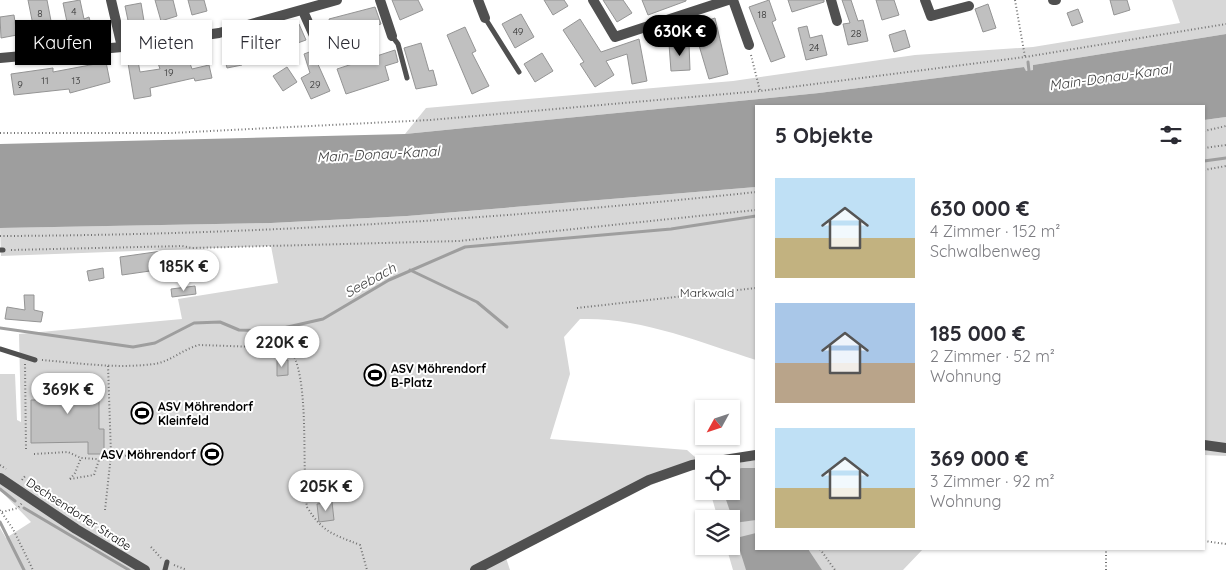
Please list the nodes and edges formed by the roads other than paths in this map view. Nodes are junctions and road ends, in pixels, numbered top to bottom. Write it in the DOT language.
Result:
graph roads {
  1 [pos="111,0"];
  2 [pos="337,0"];
  3 [pos="380,0"];
  4 [pos="478,0"];
  5 [pos="593,0"];
  6 [pos="728,0"];
  7 [pos="733,0"];
  8 [pos="831,0"];
  9 [pos="925,0"];
  10 [pos="969,6"];
  11 [pos="303,11"];
  12 [pos="485,18"];
  13 [pos="837,21"];
  14 [pos="309,24"];
  15 [pos="212,34"];
  16 [pos="392,36"];
  17 [pos="121,43"];
  18 [pos="749,44"];
  19 [pos="121,47"];
  20 [pos="0,58"];
  21 [pos="519,72"];
  22 [pos="407,78"];
  23 [pos="0,349"];
  24 [pos="35,360"];
  25 [pos="1205,445"];
  26 [pos="1226,448"];
  27 [pos="755,455"];
  28 [pos="0,478"];
  29 [pos="167,562"];
  30 [pos="145,570"];
  31 [pos="165,570"];
  32 [pos="475,570"];
  1 -- 17 [label="street"];
  2 -- 11 [label="street"];
  3 -- 16 [label="street"];
  4 -- 12 [label="street"];
  5 -- 6 [label="street"];
  7 -- 18 [label="street"];
  8 -- 13 [label="street"];
  9 -- 10 [label="street"];
  11 -- 14 [label="street"];
  11 -- 15 [label="street"];
  12 -- 21 [label="lane"];
  16 -- 22 [label="lane"];
  19 -- 20 [label="street"];
  23 -- 24 [label="lane"];
  25 -- 26 [label="street"];
  27 -- 32 [label="street"];
  28 -- 30 [label="street, Dechsendorfer Straße"];
  29 -- 31 [label="lane"];
}
